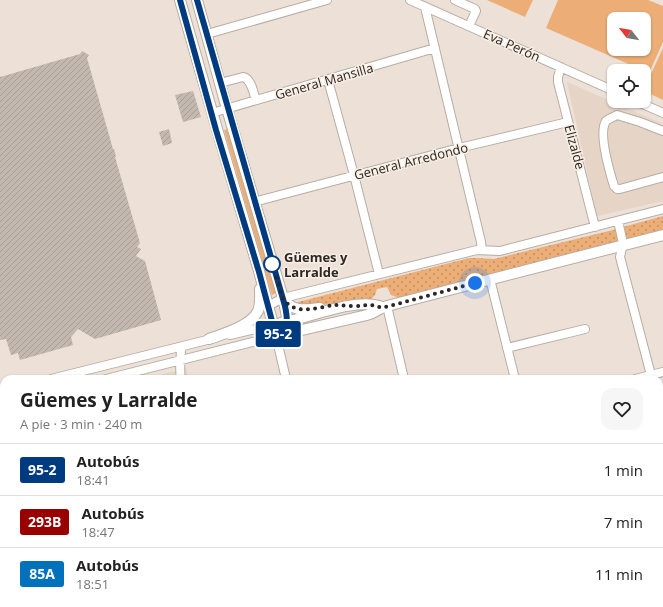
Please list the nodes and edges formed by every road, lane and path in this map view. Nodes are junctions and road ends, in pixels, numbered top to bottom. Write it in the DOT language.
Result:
graph roads {
  1 [pos="180,0"];
  2 [pos="197,0"];
  3 [pos="327,0"];
  4 [pos="410,0"];
  5 [pos="455,0"];
  6 [pos="425,7"];
  7 [pos="469,26"];
  8 [pos="207,34"];
  9 [pos="435,48"];
  10 [pos="562,67"];
  11 [pos="328,80"];
  12 [pos="220,83"];
  13 [pos="607,88"];
  14 [pos="256,100"];
  15 [pos="651,108"];
  16 [pos="227,109"];
  17 [pos="212,113"];
  18 [pos="663,113"];
  19 [pos="568,122"];
  20 [pos="663,131"];
  21 [pos="459,148"];
  22 [pos="354,175"];
  23 [pos="663,177"];
  24 [pos="254,202"];
  25 [pos="663,209"];
  26 [pos="618,221"];
  27 [pos="595,227"];
  28 [pos="663,235"];
  29 [pos="622,246"];
  30 [pos="482,250"];
  31 [pos="259,272"];
  32 [pos="379,274"];
  33 [pos="490,280"];
  34 [pos="283,298"];
  35 [pos="268,306"];
  36 [pos="351,306"];
  37 [pos="384,307"];
  38 [pos="287,322"];
  39 [pos="274,325"];
  40 [pos="585,329"];
  41 [pos="276,336"];
  42 [pos="209,339"];
  43 [pos="178,348"];
  44 [pos="507,348"];
  45 [pos="179,361"];
  46 [pos="67,375"];
  47 [pos="122,375"];
  48 [pos="181,375"];
  49 [pos="285,375"];
  50 [pos="403,375"];
  51 [pos="514,375"];
  52 [pos="651,375"];
  1 -- 17 [label="main road"];
  2 -- 8 [label="main road"];
  3 -- 8 [label="street"];
  4 -- 6 [label="street, Eva Perón"];
  5 -- 7 [label="street"];
  6 -- 7 [label="street, Eva Perón"];
  6 -- 9 [label="street"];
  7 -- 10 [label="street, Eva Perón"];
  8 -- 12 [label="main road"];
  9 -- 11 [label="street, General Mansilla"];
  9 -- 21 [label="street"];
  10 -- 13 [label="street, Eva Perón"];
  10 -- 19 [label="street, Elizalde"];
  11 -- 14 [label="street, General Mansilla"];
  11 -- 22 [label="street"];
  12 -- 14 [label="street"];
  12 -- 16 [label="main road"];
  14 -- 16 [label="street, General Mansilla"];
  15 -- 18 [label="street"];
  16 -- 17 [label="street, General Mansilla"];
  16 -- 24 [label="main road"];
  17 -- 31 [label="main road"];
  19 -- 21 [label="street, General Arredondo"];
  19 -- 27 [label="street, Elizalde"];
  20 -- 23 [label="street"];
  21 -- 22 [label="street, General Arredondo"];
  21 -- 30 [label="street"];
  22 -- 24 [label="street, General Arredondo"];
  22 -- 32 [label="street"];
  24 -- 34 [label="main road"];
  25 -- 26 [label="street"];
  26 -- 27 [label="street"];
  26 -- 29 [label="street"];
  27 -- 30 [label="street"];
  28 -- 29 [label="main road"];
  29 -- 33 [label="main road"];
  29 -- 52 [label="street"];
  30 -- 32 [label="street"];
  31 -- 35 [label="main road"];
  31 -- 42 [label="main road"];
  32 -- 34 [label="street"];
  33 -- 37 [label="main road"];
  33 -- 44 [label="street"];
  34 -- 35 [label="street"];
  34 -- 36 [label="main road"];
  34 -- 38 [label="main road"];
  35 -- 39 [label="main road"];
  36 -- 37 [label="main road"];
  36 -- 38 [label="main road"];
  37 -- 41 [label="main road"];
  37 -- 50 [label="street"];
  38 -- 39 [label="main road"];
  38 -- 41 [label="main road"];
  39 -- 41 [label="main road"];
  39 -- 42 [label="street"];
  40 -- 44 [label="street"];
  41 -- 45 [label="street"];
  41 -- 49 [label="street"];
  42 -- 43 [label="street"];
  43 -- 45 [label="street"];
  43 -- 46 [label="street"];
  44 -- 51 [label="street"];
  45 -- 47 [label="street"];
  45 -- 48 [label="street"];
}
